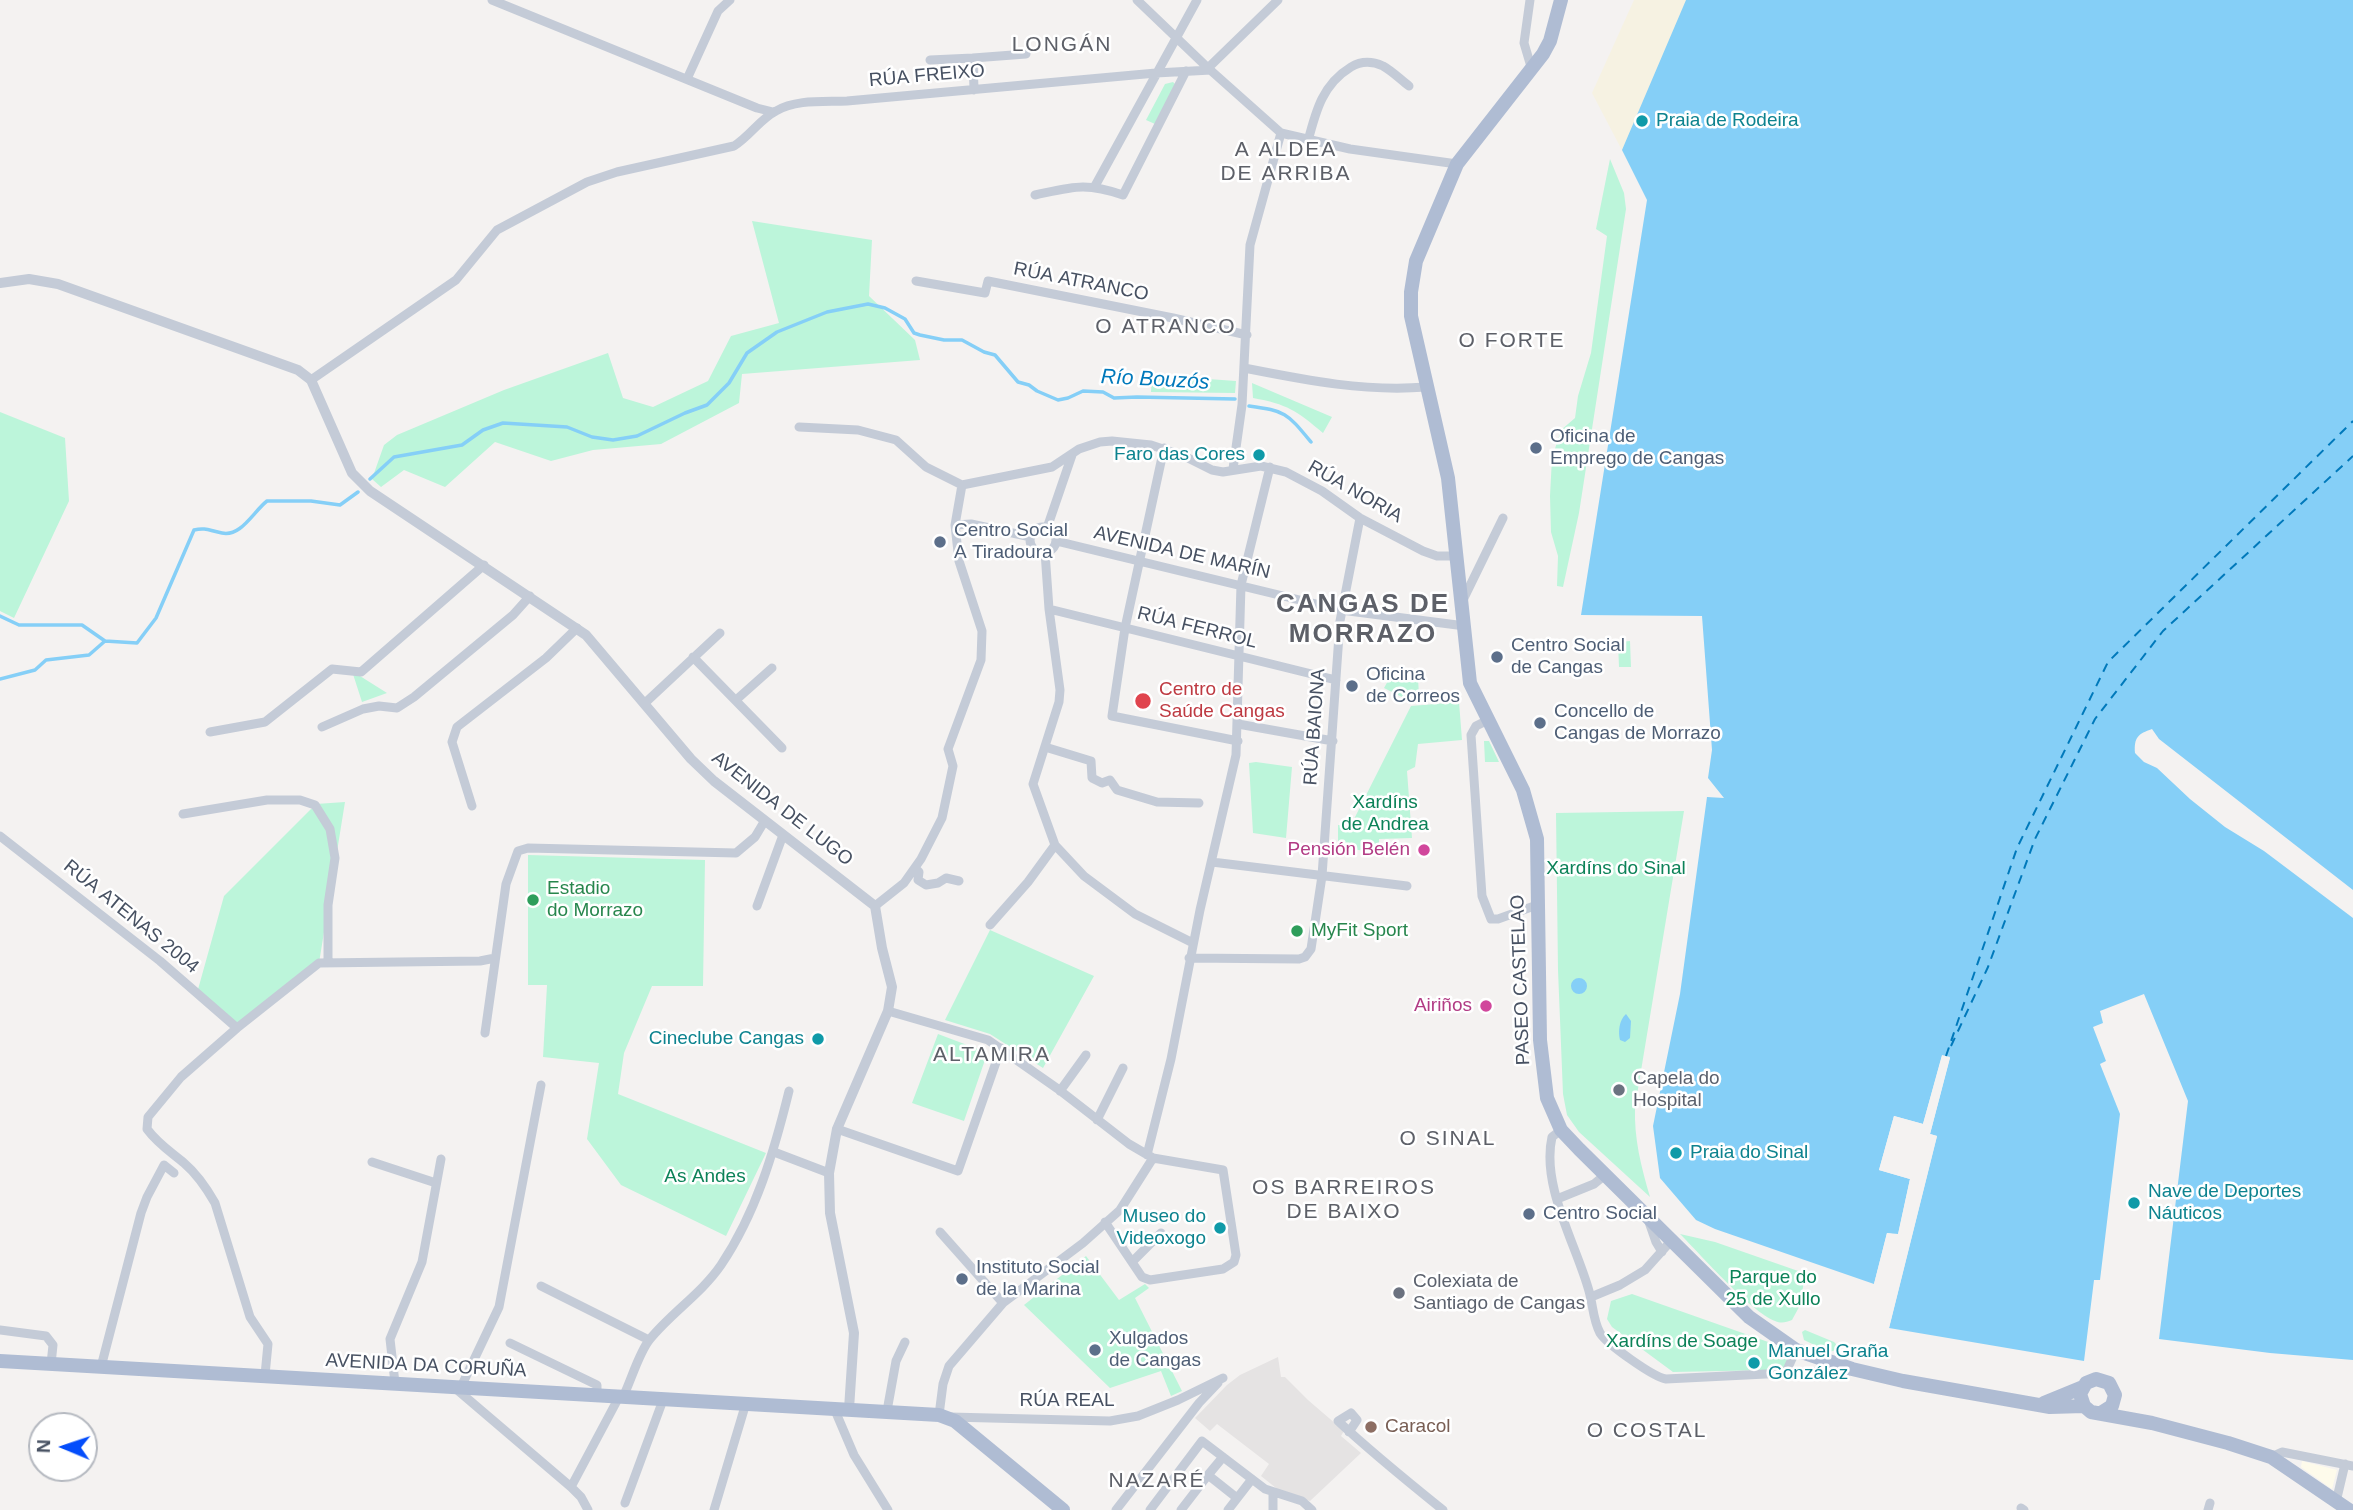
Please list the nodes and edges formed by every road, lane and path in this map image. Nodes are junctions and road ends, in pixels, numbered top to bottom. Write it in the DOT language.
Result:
graph roads {
  1 [pos="492,0"];
  2 [pos="730,0"];
  3 [pos="1137,0"];
  4 [pos="1197,0"];
  5 [pos="1278,0"];
  6 [pos="1530,0"];
  7 [pos="1561,0"];
  8 [pos="1177,37"];
  9 [pos="1026,54"];
  10 [pos="973,58"];
  11 [pos="930,60"];
  12 [pos="1210,69"];
  13 [pos="1532,70"];
  14 [pos="1185,71"];
  15 [pos="1156,73"];
  16 [pos="687,79"];
  17 [pos="1409,86"];
  18 [pos="974,90"];
  19 [pos="774,112"];
  20 [pos="1281,133"];
  21 [pos="1308,141"];
  22 [pos="1457,164"];
  23 [pos="1095,186"];
  24 [pos="1035,195"];
  25 [pos="916,281"];
  26 [pos="0,283"];
  27 [pos="1247,335"];
  28 [pos="1244,368"];
  29 [pos="312,380"];
  30 [pos="1426,387"];
  31 [pos="799,427"];
  32 [pos="1164,448"];
  33 [pos="1072,455"];
  34 [pos="1270,467"];
  35 [pos="1233,469"];
  36 [pos="962,485"];
  37 [pos="1360,518"];
  38 [pos="1503,519"];
  39 [pos="955,526"];
  40 [pos="1047,527"];
  41 [pos="1031,537"];
  42 [pos="1056,541"];
  43 [pos="1045,552"];
  44 [pos="1457,556"];
  45 [pos="1138,561"];
  46 [pos="484,565"];
  47 [pos="1241,585"];
  48 [pos="530,596"];
  49 [pos="1463,600"];
  50 [pos="1049,609"];
  51 [pos="1341,610"];
  52 [pos="1465,626"];
  53 [pos="576,628"];
  54 [pos="1125,628"];
  55 [pos="720,633"];
  56 [pos="693,657"];
  57 [pos="1238,657"];
  58 [pos="772,668"];
  59 [pos="1336,680"];
  60 [pos="736,700"];
  61 [pos="645,703"];
  62 [pos="1488,720"];
  63 [pos="1238,724"];
  64 [pos="322,727"];
  65 [pos="210,732"];
  66 [pos="1238,741"];
  67 [pos="1333,741"];
  68 [pos="1045,747"];
  69 [pos="782,748"];
  70 [pos="1199,803"];
  71 [pos="472,806"];
  72 [pos="183,814"];
  73 [pos="764,822"];
  74 [pos="783,835"];
  75 [pos="0,836"];
  76 [pos="1055,845"];
  77 [pos="1212,862"];
  78 [pos="915,867"];
  79 [pos="1322,876"];
  80 [pos="958,881"];
  81 [pos="1407,886"];
  82 [pos="1537,905"];
  83 [pos="757,906"];
  84 [pos="875,906"];
  85 [pos="990,925"];
  86 [pos="1193,943"];
  87 [pos="495,958"];
  88 [pos="1189,958"];
  89 [pos="328,963"];
  90 [pos="888,1011"];
  91 [pos="237,1028"];
  92 [pos="485,1033"];
  93 [pos="1001,1048"];
  94 [pos="1086,1055"];
  95 [pos="1123,1068"];
  96 [pos="541,1085"];
  97 [pos="789,1091"];
  98 [pos="1060,1091"];
  99 [pos="1097,1120"];
  100 [pos="837,1129"];
  101 [pos="1561,1130"];
  102 [pos="774,1152"];
  103 [pos="1150,1156"];
  104 [pos="441,1159"];
  105 [pos="372,1162"];
  106 [pos="174,1173"];
  107 [pos="829,1173"];
  108 [pos="1605,1175"];
  109 [pos="436,1183"];
  110 [pos="1557,1199"];
  111 [pos="1105,1222"];
  112 [pos="940,1232"];
  113 [pos="1161,1233"];
  114 [pos="1667,1247"];
  115 [pos="1132,1262"];
  116 [pos="541,1286"];
  117 [pos="1591,1297"];
  118 [pos="1003,1303"];
  119 [pos="0,1330"];
  120 [pos="649,1340"];
  121 [pos="905,1342"];
  122 [pos="510,1343"];
  123 [pos="1796,1350"];
  124 [pos="0,1361"];
  125 [pos="51,1364"];
  126 [pos="101,1367"];
  127 [pos="1846,1367"];
  128 [pos="1786,1372"];
  129 [pos="265,1376"];
  130 [pos="395,1383"];
  131 [pos="457,1387"];
  132 [pos="2083,1387"];
  133 [pos="597,1395"];
  134 [pos="621,1397"];
  135 [pos="2115,1399"];
  136 [pos="663,1400"];
  137 [pos="746,1403"];
  138 [pos="2039,1404"];
  139 [pos="2084,1406"];
  140 [pos="834,1408"];
  141 [pos="849,1409"];
  142 [pos="887,1411"];
  143 [pos="2101,1413"];
  144 [pos="942,1416"];
  145 [pos="2152,1423"];
  146 [pos="1349,1432"];
  147 [pos="1223,1457"];
  148 [pos="2271,1457"];
  149 [pos="2349,1465"];
  150 [pos="1208,1475"];
  151 [pos="1252,1479"];
  152 [pos="571,1487"];
  153 [pos="1273,1492"];
  154 [pos="1237,1498"];
  155 [pos="625,1503"];
  156 [pos="2343,1506"];
  157 [pos="588,1510"];
  158 [pos="714,1510"];
  159 [pos="888,1510"];
  160 [pos="1063,1510"];
  161 [pos="1116,1510"];
  162 [pos="1150,1510"];
  163 [pos="1181,1510"];
  164 [pos="1228,1510"];
  165 [pos="1273,1510"];
  166 [pos="1312,1510"];
  167 [pos="1443,1510"];
  1 -- 16 [label="street"];
  2 -- 16 [label="street"];
  3 -- 8 [label="street"];
  4 -- 8 [label="street"];
  5 -- 12 [label="street"];
  6 -- 13 [label="street"];
  7 -- 13 [label="main road, PASEO CASTELAO"];
  8 -- 12 [label="street"];
  8 -- 15 [label="street"];
  9 -- 10 [label="street"];
  10 -- 11 [label="street"];
  10 -- 18 [label="street"];
  12 -- 14 [label="street, RÚA FREIXO"];
  12 -- 20 [label="street"];
  13 -- 22 [label="main road, PASEO CASTELAO"];
  14 -- 15 [label="street, RÚA FREIXO"];
  14 -- 23 [label="street"];
  15 -- 18 [label="street, RÚA FREIXO"];
  15 -- 23 [label="street"];
  16 -- 19 [label="street"];
  17 -- 21 [label="street"];
  18 -- 19 [label="street, RÚA FREIXO"];
  19 -- 29 [label="street"];
  20 -- 21 [label="street"];
  20 -- 27 [label="street"];
  21 -- 22 [label="street"];
  22 -- 30 [label="main road, PASEO CASTELAO"];
  23 -- 24 [label="street"];
  25 -- 27 [label="street, RÚA ATRANCO"];
  26 -- 29 [label="street"];
  27 -- 28 [label="street"];
  28 -- 30 [label="street"];
  28 -- 35 [label="street"];
  29 -- 46 [label="street, AVENIDA DE LUGO"];
  30 -- 44 [label="main road, PASEO CASTELAO"];
  31 -- 36 [label="street"];
  32 -- 33 [label="street, RÚA NORIA"];
  32 -- 35 [label="street, RÚA NORIA"];
  32 -- 45 [label="street"];
  33 -- 36 [label="street, RÚA NORIA"];
  33 -- 40 [label="street"];
  34 -- 35 [label="street, RÚA NORIA"];
  34 -- 37 [label="street, RÚA NORIA"];
  34 -- 47 [label="street"];
  36 -- 39 [label="street"];
  37 -- 44 [label="street, RÚA NORIA"];
  37 -- 51 [label="street, RÚA BAIONA"];
  38 -- 49 [label="street"];
  39 -- 41 [label="street"];
  39 -- 78 [label="street"];
  40 -- 41 [label="street"];
  40 -- 42 [label="street"];
  41 -- 43 [label="street"];
  42 -- 43 [label="street"];
  42 -- 45 [label="street, AVENIDA DE MARÍN"];
  43 -- 50 [label="street"];
  44 -- 49 [label="main road, PASEO CASTELAO"];
  45 -- 47 [label="street, AVENIDA DE MARÍN"];
  45 -- 54 [label="street"];
  46 -- 48 [label="street, AVENIDA DE LUGO"];
  46 -- 65 [label="street"];
  47 -- 51 [label="street, AVENIDA DE MARÍN"];
  47 -- 57 [label="street"];
  48 -- 53 [label="street, AVENIDA DE LUGO"];
  48 -- 64 [label="street"];
  49 -- 52 [label="main road, PASEO CASTELAO"];
  50 -- 54 [label="street, RÚA FERROL"];
  50 -- 68 [label="street"];
  51 -- 52 [label="street, AVENIDA DE MARÍN"];
  51 -- 59 [label="street, RÚA BAIONA"];
  52 -- 62 [label="main road, PASEO CASTELAO"];
  53 -- 61 [label="street, AVENIDA DE LUGO"];
  53 -- 71 [label="street"];
  54 -- 57 [label="street, RÚA FERROL"];
  54 -- 66 [label="street"];
  55 -- 56 [label="street"];
  56 -- 60 [label="street"];
  56 -- 61 [label="street"];
  57 -- 59 [label="street, RÚA FERROL"];
  57 -- 63 [label="street"];
  58 -- 60 [label="street"];
  59 -- 67 [label="street, RÚA BAIONA"];
  60 -- 69 [label="street"];
  61 -- 73 [label="street, AVENIDA DE LUGO"];
  62 -- 82 [label="main road, PASEO CASTELAO"];
  62 -- 82 [label="street"];
  63 -- 66 [label="street"];
  63 -- 67 [label="street"];
  66 -- 77 [label="street"];
  67 -- 79 [label="street, RÚA BAIONA"];
  68 -- 70 [label="street"];
  68 -- 76 [label="street"];
  72 -- 89 [label="street"];
  73 -- 74 [label="street, AVENIDA DE LUGO"];
  73 -- 87 [label="street"];
  74 -- 83 [label="street"];
  74 -- 84 [label="street, AVENIDA DE LUGO"];
  75 -- 91 [label="street, RÚA ATENAS 2004"];
  76 -- 85 [label="street"];
  76 -- 86 [label="street"];
  77 -- 79 [label="street"];
  77 -- 86 [label="street"];
  78 -- 80 [label="street"];
  78 -- 84 [label="street"];
  79 -- 81 [label="street"];
  79 -- 88 [label="street, RÚA BAIONA"];
  82 -- 101 [label="main road, PASEO CASTELAO"];
  84 -- 90 [label="street"];
  86 -- 88 [label="street"];
  87 -- 89 [label="street"];
  87 -- 92 [label="street"];
  88 -- 103 [label="street"];
  89 -- 91 [label="street"];
  90 -- 93 [label="street"];
  90 -- 100 [label="street"];
  91 -- 129 [label="street"];
  93 -- 98 [label="street"];
  93 -- 100 [label="street"];
  94 -- 98 [label="street"];
  95 -- 99 [label="street"];
  96 -- 131 [label="street"];
  97 -- 102 [label="street"];
  98 -- 99 [label="street"];
  99 -- 103 [label="street"];
  100 -- 107 [label="street"];
  101 -- 108 [label="main road, PASEO CASTELAO"];
  101 -- 110 [label="street"];
  102 -- 107 [label="street"];
  102 -- 120 [label="street"];
  103 -- 111 [label="street"];
  103 -- 115 [label="street"];
  104 -- 109 [label="street"];
  105 -- 109 [label="street"];
  106 -- 126 [label="street"];
  107 -- 141 [label="street"];
  108 -- 110 [label="street"];
  108 -- 114 [label="main road, PASEO CASTELAO"];
  109 -- 130 [label="street"];
  110 -- 117 [label="street"];
  111 -- 115 [label="street"];
  111 -- 118 [label="street"];
  112 -- 118 [label="street"];
  113 -- 115 [label="street"];
  114 -- 117 [label="street"];
  114 -- 123 [label="main road, PASEO CASTELAO"];
  116 -- 120 [label="street"];
  117 -- 128 [label="street"];
  118 -- 144 [label="street"];
  119 -- 125 [label="street"];
  120 -- 134 [label="street"];
  121 -- 142 [label="street"];
  122 -- 133 [label="street"];
  123 -- 127 [label="main road, PASEO CASTELAO"];
  123 -- 128 [label="street"];
  124 -- 125 [label="main road, AVENIDA DA CORUÑA"];
  125 -- 126 [label="main road, AVENIDA DA CORUÑA"];
  126 -- 129 [label="main road, AVENIDA DA CORUÑA"];
  127 -- 128 [label="street"];
  127 -- 138 [label="main road, PASEO CASTELAO"];
  129 -- 130 [label="main road, AVENIDA DA CORUÑA"];
  130 -- 131 [label="main road, AVENIDA DA CORUÑA"];
  131 -- 133 [label="main road, AVENIDA DA CORUÑA"];
  131 -- 152 [label="street"];
  132 -- 135 [label="main road"];
  132 -- 138 [label="main road"];
  132 -- 139 [label="main road"];
  133 -- 134 [label="main road, AVENIDA DA CORUÑA"];
  134 -- 136 [label="main road, AVENIDA DA CORUÑA"];
  134 -- 152 [label="street"];
  135 -- 143 [label="main road"];
  135 -- 145 [label="main road"];
  136 -- 137 [label="main road, AVENIDA DA CORUÑA"];
  136 -- 155 [label="street"];
  137 -- 140 [label="main road, AVENIDA DA CORUÑA"];
  137 -- 158 [label="street"];
  138 -- 139 [label="main road, PASEO CASTELAO"];
  139 -- 143 [label="main road"];
  140 -- 141 [label="main road, AVENIDA DA CORUÑA"];
  140 -- 159 [label="street"];
  141 -- 142 [label="main road, AVENIDA DA CORUÑA"];
  142 -- 144 [label="main road, AVENIDA DA CORUÑA"];
  143 -- 145 [label="main road"];
  144 -- 160 [label="main road"];
  144 -- 161 [label="street, RÚA REAL"];
  145 -- 148 [label="main road"];
  146 -- 167 [label="street"];
  147 -- 150 [label="street"];
  147 -- 151 [label="street"];
  147 -- 162 [label="street"];
  148 -- 149 [label="street"];
  148 -- 156 [label="main road"];
  149 -- 156 [label="street"];
  150 -- 154 [label="street"];
  150 -- 163 [label="street"];
  151 -- 153 [label="street"];
  151 -- 154 [label="street"];
  152 -- 157 [label="street"];
  153 -- 165 [label="street"];
  153 -- 166 [label="street"];
  154 -- 164 [label="street"];
}
